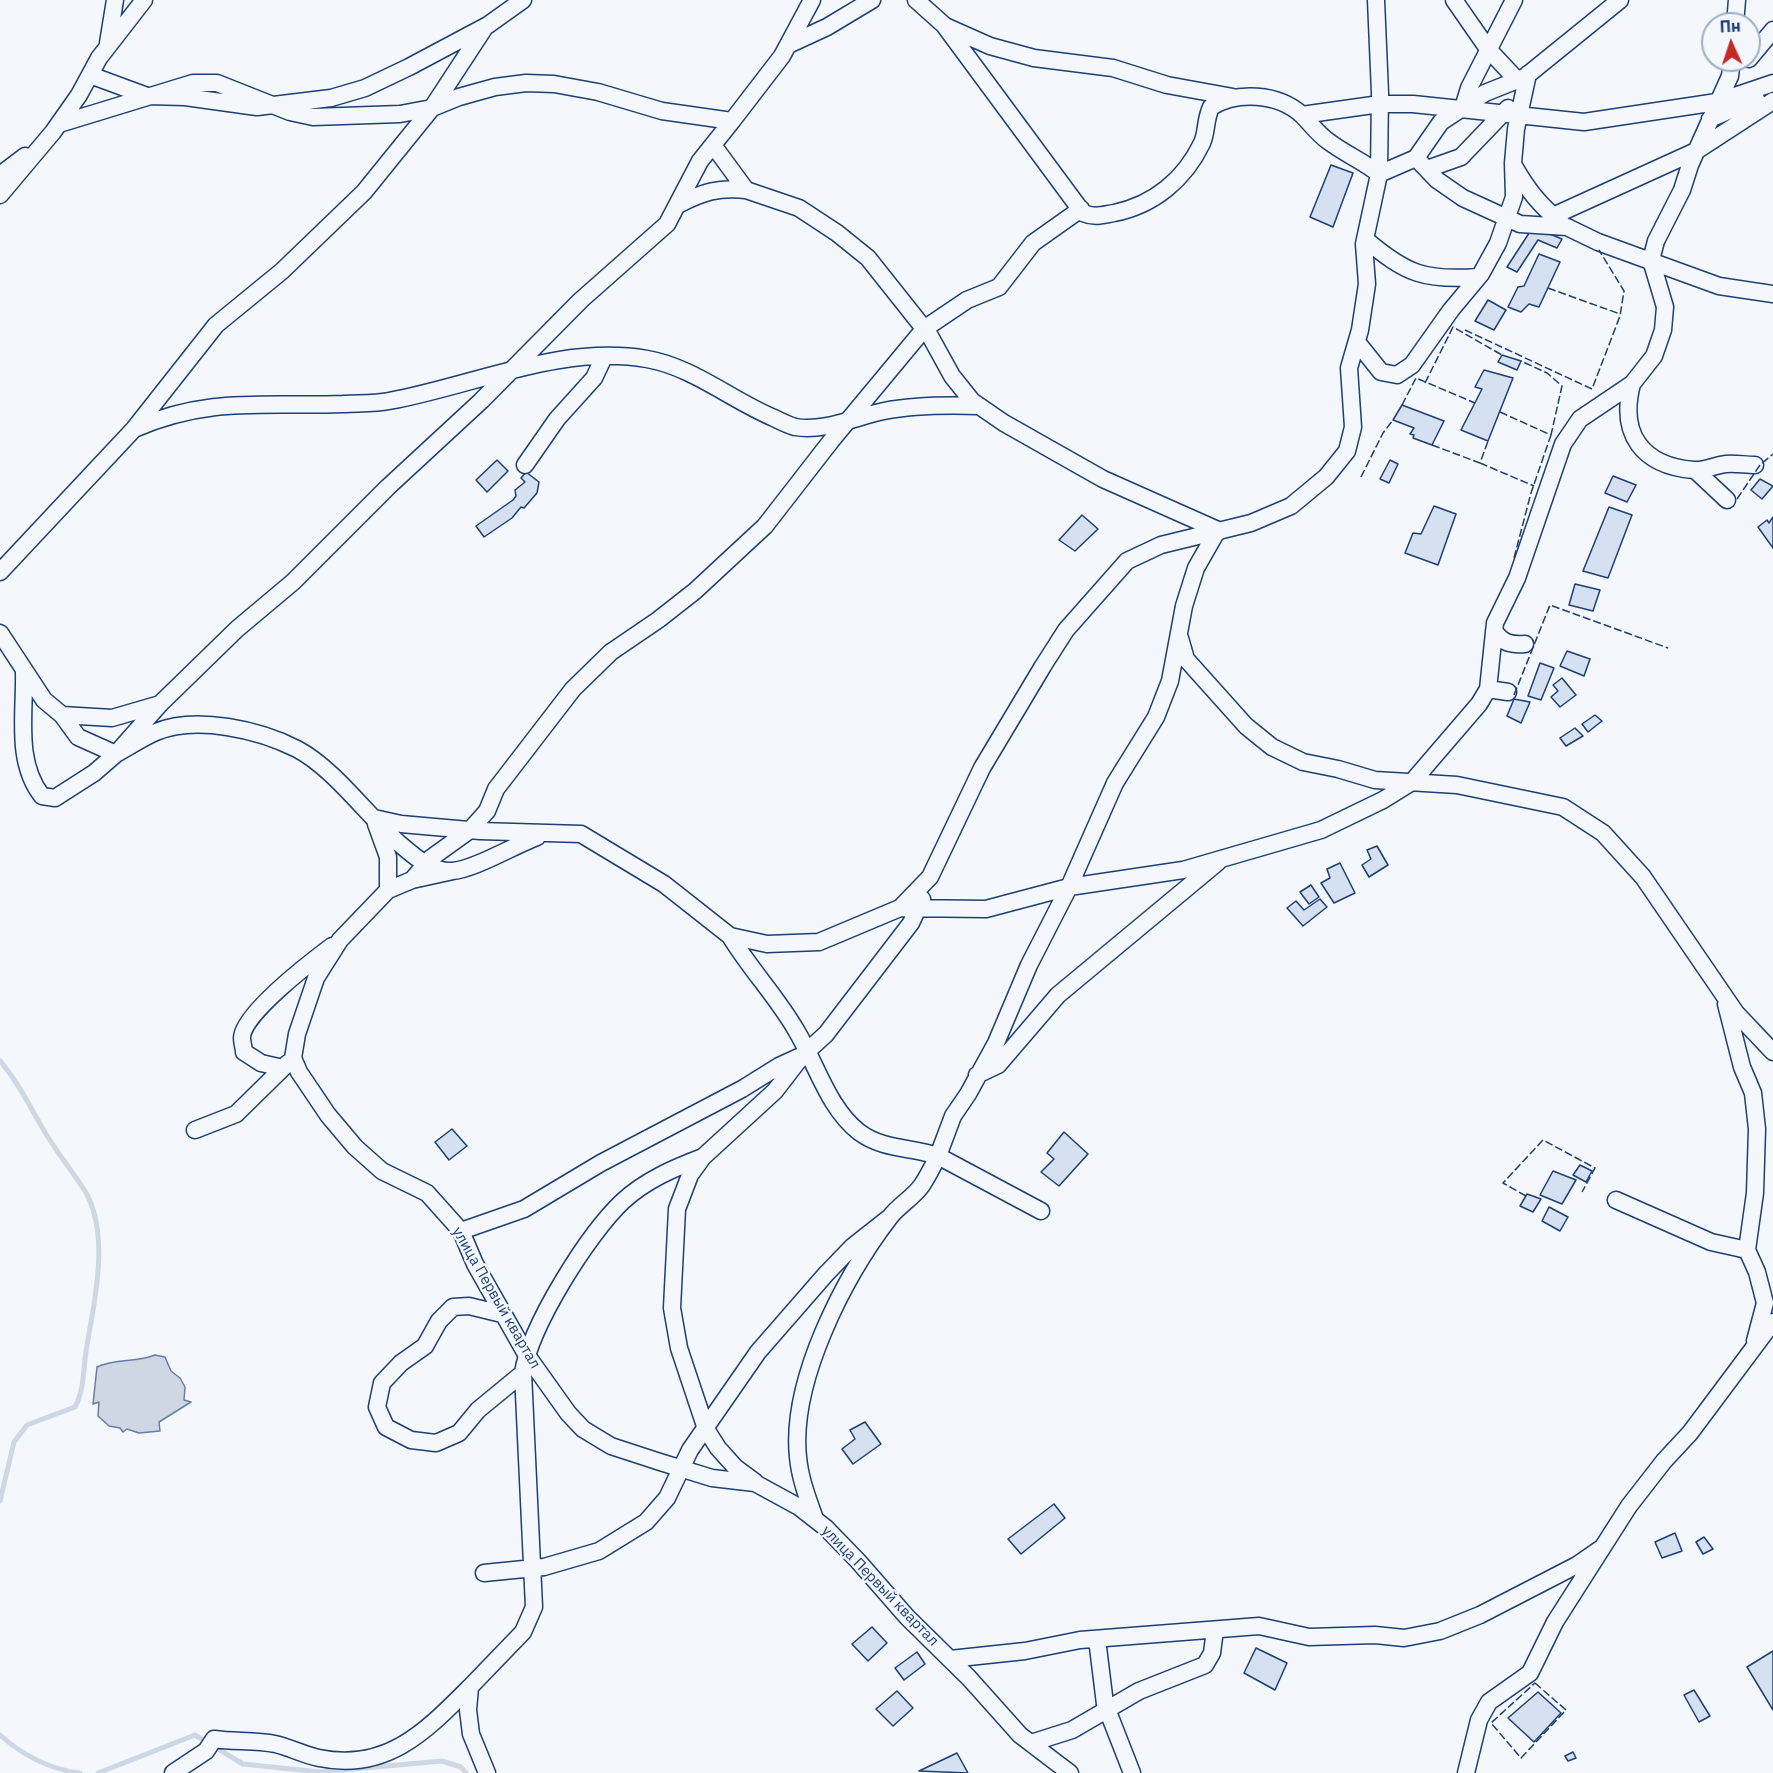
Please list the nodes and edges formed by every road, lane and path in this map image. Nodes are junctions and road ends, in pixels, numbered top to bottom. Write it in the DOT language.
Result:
graph roads {
  1 [pos="115,0"];
  2 [pos="144,0"];
  3 [pos="523,0"];
  4 [pos="812,0"];
  5 [pos="872,0"];
  6 [pos="916,0"];
  7 [pos="1376,0"];
  8 [pos="1454,0"];
  9 [pos="1514,0"];
  10 [pos="1620,0"];
  11 [pos="945,25"];
  12 [pos="485,27"];
  13 [pos="1773,30"];
  14 [pos="1761,44"];
  15 [pos="788,45"];
  16 [pos="107,47"];
  17 [pos="1488,49"];
  18 [pos="1729,72"];
  19 [pos="90,75"];
  20 [pos="1523,77"];
  21 [pos="1773,83"];
  22 [pos="1773,91"];
  23 [pos="150,96"];
  24 [pos="1234,97"];
  25 [pos="1773,101"];
  26 [pos="1717,102"];
  27 [pos="1380,104"];
  28 [pos="271,105"];
  29 [pos="432,108"];
  30 [pos="1463,108"];
  31 [pos="1302,115"];
  32 [pos="1510,116"];
  33 [pos="1710,118"];
  34 [pos="732,121"];
  35 [pos="56,128"];
  36 [pos="713,145"];
  37 [pos="1696,151"];
  38 [pos="1512,163"];
  39 [pos="1421,164"];
  40 [pos="1379,174"];
  41 [pos="0,175"];
  42 [pos="746,190"];
  43 [pos="0,195"];
  44 [pos="677,206"];
  45 [pos="1081,208"];
  46 [pos="1553,216"];
  47 [pos="1507,218"];
  48 [pos="1567,227"];
  49 [pos="1365,240"];
  50 [pos="1651,260"];
  51 [pos="1478,277"];
  52 [pos="1773,294"];
  53 [pos="924,329"];
  54 [pos="1357,342"];
  55 [pos="604,357"];
  56 [pos="510,371"];
  57 [pos="1632,384"];
  58 [pos="978,406"];
  59 [pos="849,421"];
  60 [pos="134,429"];
  61 [pos="525,465"];
  62 [pos="1755,465"];
  63 [pos="1695,470"];
  64 [pos="1727,500"];
  65 [pos="1218,532"];
  66 [pos="0,572"];
  67 [pos="1494,631"];
  68 [pos="0,633"];
  69 [pos="1179,634"];
  70 [pos="1525,644"];
  71 [pos="24,672"];
  72 [pos="1488,689"];
  73 [pos="1508,692"];
  74 [pos="160,704"];
  75 [pos="62,715"];
  76 [pos="116,754"];
  77 [pos="1412,782"];
  78 [pos="374,818"];
  79 [pos="470,831"];
  80 [pos="545,834"];
  81 [pos="1221,859"];
  82 [pos="425,865"];
  83 [pos="453,871"];
  84 [pos="930,878"];
  85 [pos="412,880"];
  86 [pos="1069,887"];
  87 [pos="388,890"];
  88 [pos="919,907"];
  89 [pos="900,908"];
  90 [pos="730,936"];
  91 [pos="340,940"];
  92 [pos="1725,997"];
  93 [pos="1773,1052"];
  94 [pos="805,1053"];
  95 [pos="288,1063"];
  96 [pos="977,1075"];
  97 [pos="195,1130"];
  98 [pos="938,1156"];
  99 [pos="704,1157"];
  100 [pos="1616,1200"];
  101 [pos="1041,1211"];
  102 [pos="890,1217"];
  103 [pos="461,1231"];
  104 [pos="1747,1250"];
  105 [pos="502,1314"];
  106 [pos="1773,1322"];
  107 [pos="1773,1342"];
  108 [pos="1753,1350"];
  109 [pos="526,1354"];
  110 [pos="523,1373"];
  111 [pos="706,1429"];
  112 [pos="679,1468"];
  113 [pos="756,1483"];
  114 [pos="816,1520"];
  115 [pos="1603,1547"];
  116 [pos="533,1568"];
  117 [pos="484,1573"];
  118 [pos="1215,1630"];
  119 [pos="1097,1638"];
  120 [pos="950,1659"];
  121 [pos="470,1687"];
  122 [pos="1106,1708"];
  123 [pos="1031,1743"];
  124 [pos="1068,1772"];
  125 [pos="173,1773"];
  126 [pos="487,1773"];
  127 [pos="1132,1773"];
  128 [pos="1466,1773"];
  1 -- 16 [label="street"];
  2 -- 16 [label="street"];
  3 -- 12 [label="street"];
  4 -- 15 [label="street"];
  5 -- 15 [label="street"];
  6 -- 11 [label="street"];
  7 -- 27 [label="street"];
  8 -- 17 [label="street"];
  9 -- 17 [label="street"];
  10 -- 20 [label="street"];
  11 -- 24 [label="street"];
  11 -- 45 [label="street"];
  12 -- 28 [label="street"];
  12 -- 29 [label="street"];
  13 -- 14 [label="street"];
  15 -- 34 [label="street"];
  16 -- 19 [label="street"];
  17 -- 20 [label="street"];
  17 -- 30 [label="street"];
  18 -- 26 [label="street"];
  19 -- 23 [label="street"];
  19 -- 35 [label="street"];
  20 -- 30 [label="street"];
  20 -- 32 [label="street"];
  21 -- 26 [label="street"];
  22 -- 33 [label="street"];
  23 -- 28 [label="street"];
  23 -- 35 [label="street"];
  24 -- 31 [label="street"];
  24 -- 45 [label="street"];
  25 -- 37 [label="street"];
  26 -- 32 [label="street"];
  26 -- 33 [label="street"];
  27 -- 30 [label="street"];
  27 -- 31 [label="street"];
  27 -- 40 [label="street"];
  28 -- 29 [label="street"];
  29 -- 34 [label="street"];
  29 -- 60 [label="street"];
  30 -- 32 [label="street"];
  30 -- 39 [label="street"];
  31 -- 40 [label="street"];
  32 -- 38 [label="street"];
  32 -- 39 [label="street"];
  33 -- 37 [label="street"];
  34 -- 36 [label="street"];
  35 -- 41 [label="street"];
  35 -- 43 [label="street"];
  36 -- 42 [label="street"];
  36 -- 44 [label="street"];
  37 -- 46 [label="street"];
  37 -- 50 [label="street"];
  38 -- 46 [label="street"];
  38 -- 47 [label="street"];
  39 -- 40 [label="street"];
  39 -- 47 [label="street"];
  40 -- 49 [label="street"];
  42 -- 44 [label="street"];
  42 -- 53 [label="street"];
  44 -- 56 [label="street"];
  45 -- 53 [label="street"];
  46 -- 48 [label="street"];
  47 -- 48 [label="street"];
  47 -- 51 [label="street"];
  48 -- 50 [label="street"];
  49 -- 51 [label="street"];
  49 -- 54 [label="street"];
  50 -- 52 [label="street"];
  50 -- 57 [label="street"];
  51 -- 54 [label="street"];
  53 -- 58 [label="street"];
  53 -- 59 [label="street"];
  54 -- 65 [label="street"];
  55 -- 56 [label="street"];
  55 -- 59 [label="street"];
  55 -- 61 [label="street"];
  56 -- 60 [label="street"];
  56 -- 74 [label="street"];
  57 -- 63 [label="street"];
  57 -- 67 [label="street"];
  58 -- 59 [label="street"];
  58 -- 65 [label="street"];
  59 -- 79 [label="street"];
  60 -- 66 [label="street"];
  62 -- 63 [label="street"];
  63 -- 64 [label="street"];
  65 -- 69 [label="street"];
  65 -- 84 [label="street"];
  67 -- 70 [label="street"];
  67 -- 72 [label="street"];
  68 -- 71 [label="street"];
  69 -- 77 [label="street"];
  69 -- 86 [label="street"];
  71 -- 75 [label="street"];
  71 -- 76 [label="street"];
  72 -- 73 [label="street"];
  72 -- 77 [label="street"];
  74 -- 75 [label="street"];
  74 -- 76 [label="street"];
  75 -- 76 [label="street"];
  76 -- 78 [label="street"];
  77 -- 81 [label="street"];
  77 -- 92 [label="street"];
  78 -- 79 [label="street"];
  78 -- 82 [label="street"];
  78 -- 87 [label="street"];
  79 -- 80 [label="street"];
  79 -- 82 [label="street"];
  80 -- 83 [label="street"];
  80 -- 90 [label="street"];
  81 -- 86 [label="street"];
  81 -- 96 [label="street"];
  82 -- 83 [label="street"];
  82 -- 85 [label="street"];
  83 -- 85 [label="street"];
  84 -- 88 [label="street"];
  84 -- 89 [label="street"];
  85 -- 87 [label="street"];
  86 -- 88 [label="street"];
  86 -- 96 [label="street"];
  87 -- 91 [label="street"];
  88 -- 89 [label="street"];
  88 -- 94 [label="street"];
  89 -- 90 [label="street"];
  90 -- 94 [label="street"];
  91 -- 95 [label="street"];
  91 -- 95 [label="street"];
  92 -- 93 [label="street"];
  92 -- 104 [label="street"];
  94 -- 98 [label="street"];
  94 -- 99 [label="street"];
  94 -- 103 [label="street"];
  95 -- 97 [label="street"];
  95 -- 103 [label="street, улица Первый квартал"];
  96 -- 98 [label="street"];
  98 -- 101 [label="street"];
  98 -- 102 [label="street"];
  99 -- 109 [label="street"];
  99 -- 111 [label="street"];
  100 -- 104 [label="street"];
  102 -- 111 [label="street"];
  102 -- 114 [label="street"];
  103 -- 105 [label="street, улица Первый квартал"];
  104 -- 108 [label="street"];
  105 -- 109 [label="street, улица Первый квартал"];
  105 -- 110 [label="street"];
  106 -- 108 [label="street"];
  107 -- 108 [label="street"];
  108 -- 115 [label="street"];
  109 -- 110 [label="street"];
  109 -- 112 [label="street, улица Первый квартал"];
  110 -- 116 [label="street"];
  111 -- 112 [label="street"];
  111 -- 113 [label="street"];
  112 -- 113 [label="street, улица Первый квартал"];
  112 -- 116 [label="street"];
  113 -- 114 [label="street, улица Первый квартал"];
  114 -- 120 [label="street, улица Первый квартал"];
  115 -- 118 [label="street"];
  115 -- 128 [label="street"];
  116 -- 117 [label="street"];
  116 -- 121 [label="street"];
  118 -- 119 [label="street"];
  118 -- 122 [label="street"];
  119 -- 120 [label="street"];
  119 -- 122 [label="street"];
  120 -- 123 [label="street, улица Первый квартал"];
  121 -- 125 [label="street"];
  121 -- 126 [label="street"];
  122 -- 123 [label="street"];
  122 -- 127 [label="street"];
  123 -- 124 [label="street, улица Первый квартал"];
}
